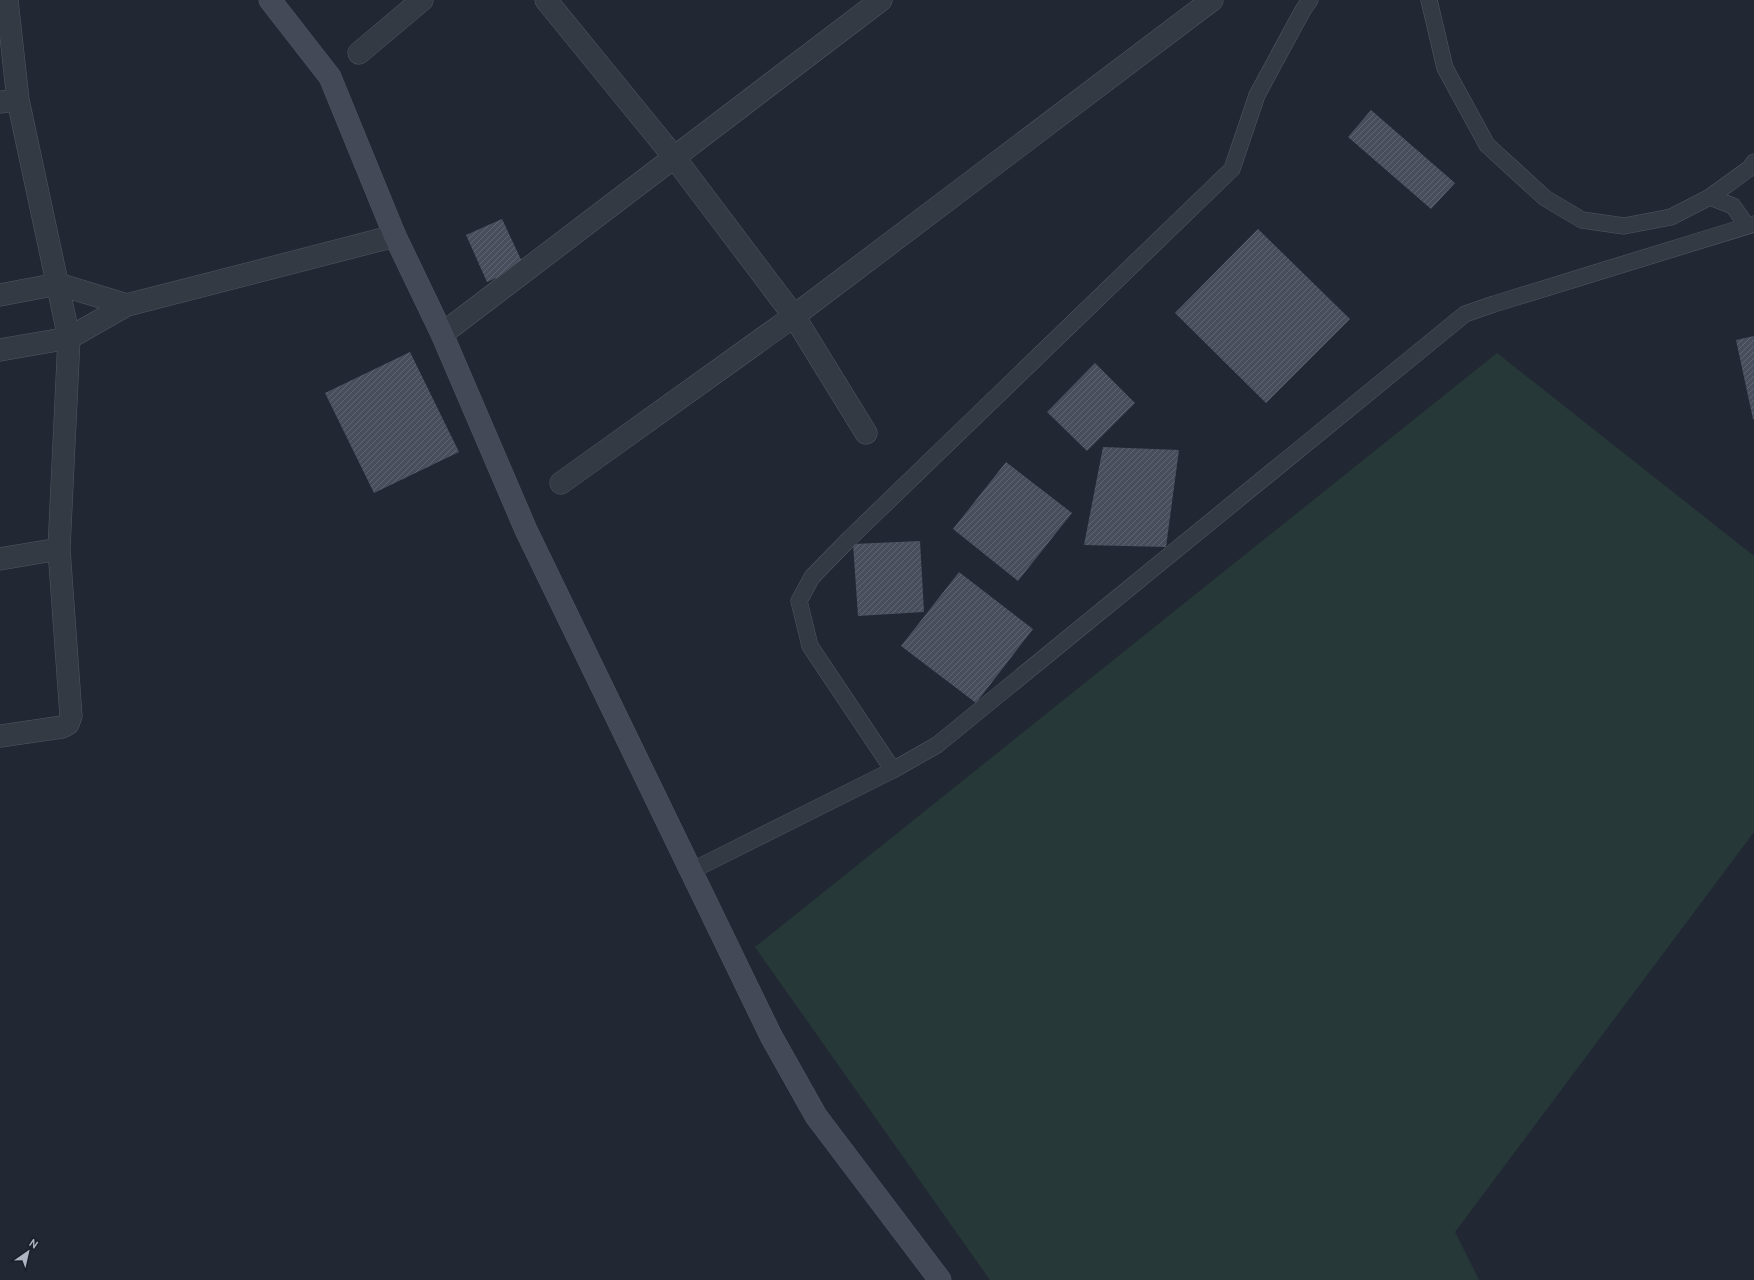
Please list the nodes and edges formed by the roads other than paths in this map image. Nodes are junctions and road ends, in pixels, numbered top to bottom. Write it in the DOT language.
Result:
graph roads {
  1 [pos="7,0"];
  2 [pos="270,0"];
  3 [pos="422,0"];
  4 [pos="546,0"];
  5 [pos="881,0"];
  6 [pos="1212,0"];
  7 [pos="1310,0"];
  8 [pos="1428,0"];
  9 [pos="359,53"];
  10 [pos="9,101"];
  11 [pos="674,157"];
  12 [pos="1754,162"];
  13 [pos="1710,197"];
  14 [pos="1751,225"];
  15 [pos="395,236"];
  16 [pos="58,284"];
  17 [pos="0,295"];
  18 [pos="127,305"];
  19 [pos="794,316"];
  20 [pos="442,334"];
  21 [pos="69,338"];
  22 [pos="0,350"];
  23 [pos="866,433"];
  24 [pos="561,484"];
  25 [pos="59,549"];
  26 [pos="0,559"];
  27 [pos="0,736"];
  28 [pos="893,770"];
  29 [pos="690,871"];
  30 [pos="940,1280"];
  1 -- 10 [label="street"];
  2 -- 15 [label="street"];
  3 -- 9 [label="street"];
  4 -- 11 [label="street"];
  5 -- 11 [label="street"];
  6 -- 19 [label="street"];
  7 -- 28 [label="lane"];
  8 -- 13 [label="lane"];
  10 -- 16 [label="street"];
  11 -- 19 [label="street"];
  11 -- 20 [label="street"];
  12 -- 13 [label="lane"];
  13 -- 14 [label="lane"];
  14 -- 28 [label="lane"];
  15 -- 18 [label="street"];
  15 -- 20 [label="street"];
  16 -- 17 [label="street"];
  16 -- 18 [label="street"];
  16 -- 21 [label="street"];
  18 -- 21 [label="street"];
  19 -- 23 [label="street"];
  19 -- 24 [label="street"];
  20 -- 29 [label="street"];
  21 -- 22 [label="street"];
  21 -- 25 [label="street"];
  25 -- 26 [label="street"];
  25 -- 27 [label="street"];
  28 -- 29 [label="lane"];
  29 -- 30 [label="street"];
}
